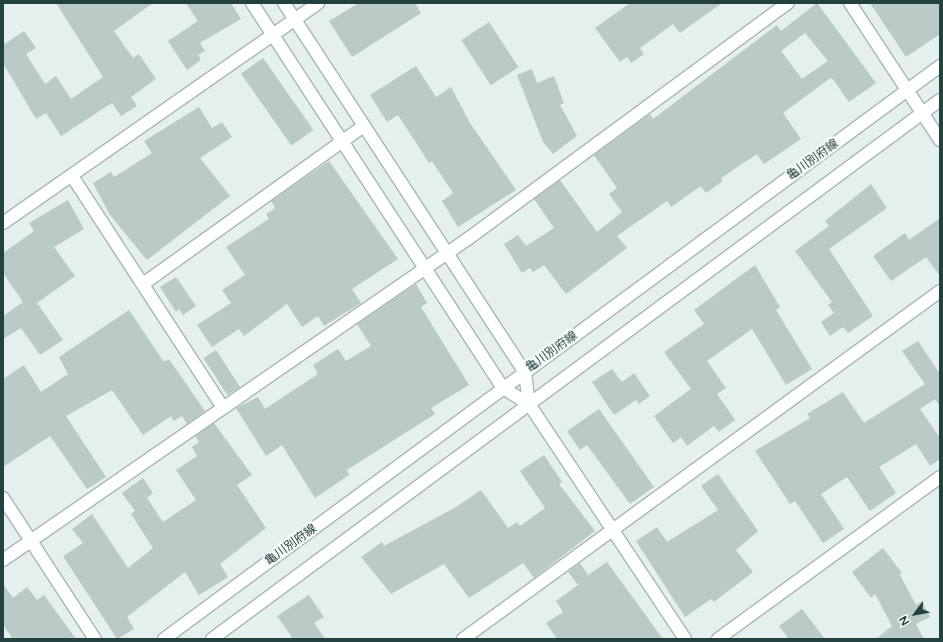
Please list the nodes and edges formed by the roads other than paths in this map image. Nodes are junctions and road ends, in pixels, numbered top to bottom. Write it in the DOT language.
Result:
graph roads {
  1 [pos="252,3"];
  2 [pos="284,3"];
  3 [pos="318,3"];
  4 [pos="788,3"];
  5 [pos="850,3"];
  6 [pos="295,19"];
  7 [pos="273,35"];
  8 [pos="940,66"];
  9 [pos="907,90"];
  10 [pos="940,100"];
  11 [pos="922,113"];
  12 [pos="364,126"];
  13 [pos="940,140"];
  14 [pos="343,142"];
  15 [pos="72,176"];
  16 [pos="3,223"];
  17 [pos="447,253"];
  18 [pos="425,268"];
  19 [pos="143,284"];
  20 [pos="940,291"];
  21 [pos="525,372"];
  22 [pos="503,388"];
  23 [pos="529,404"];
  24 [pos="222,406"];
  25 [pos="940,477"];
  26 [pos="3,498"];
  27 [pos="612,530"];
  28 [pos="31,541"];
  29 [pos="3,560"];
  30 [pos="95,639"];
  31 [pos="164,639"];
  32 [pos="212,639"];
  33 [pos="463,639"];
  34 [pos="685,639"];
  35 [pos="718,639"];
  1 -- 7 [label="street"];
  2 -- 6 [label="street"];
  3 -- 6 [label="street"];
  4 -- 17 [label="street"];
  5 -- 9 [label="street"];
  6 -- 7 [label="street"];
  6 -- 12 [label="street"];
  7 -- 14 [label="street"];
  7 -- 15 [label="street"];
  8 -- 9 [label="street, 亀川別府線"];
  9 -- 11 [label="street"];
  9 -- 21 [label="street, 亀川別府線"];
  10 -- 11 [label="street"];
  11 -- 13 [label="street"];
  11 -- 23 [label="street"];
  12 -- 14 [label="street"];
  12 -- 17 [label="street"];
  14 -- 18 [label="street"];
  14 -- 19 [label="street"];
  15 -- 16 [label="street"];
  15 -- 19 [label="street"];
  17 -- 18 [label="street"];
  17 -- 21 [label="street"];
  18 -- 22 [label="street"];
  18 -- 24 [label="street"];
  19 -- 24 [label="street"];
  20 -- 27 [label="street"];
  21 -- 22 [label="street, 亀川別府線"];
  21 -- 23 [label="street"];
  22 -- 23 [label="street"];
  22 -- 31 [label="street, 亀川別府線"];
  23 -- 27 [label="street"];
  23 -- 32 [label="street"];
  24 -- 28 [label="street"];
  25 -- 35 [label="street"];
  26 -- 28 [label="street"];
  27 -- 33 [label="street"];
  27 -- 34 [label="street"];
  28 -- 29 [label="street"];
  28 -- 30 [label="street"];
}
